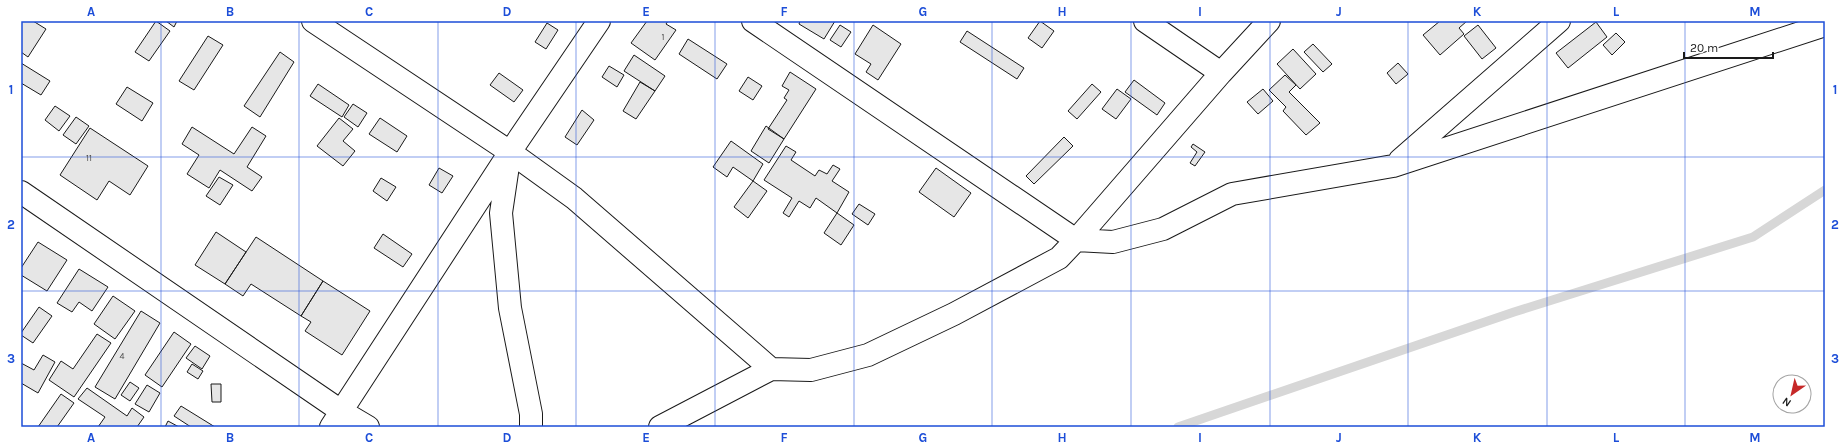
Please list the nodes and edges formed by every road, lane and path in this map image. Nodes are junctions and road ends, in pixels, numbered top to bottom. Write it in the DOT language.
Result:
graph roads {
  1 [pos="313,21"];
  2 [pos="599,21"];
  3 [pos="753,21"];
  4 [pos="1145,21"];
  5 [pos="1269,21"];
  6 [pos="1559,21"];
  7 [pos="1825,24"];
  8 [pos="1221,73"];
  9 [pos="510,152"];
  10 [pos="1393,166"];
  11 [pos="21,192"];
  12 [pos="1076,240"];
  13 [pos="771,369"];
  14 [pos="336,419"];
  15 [pos="368,427"];
  16 [pos="531,427"];
  17 [pos="660,427"];
  1 -- 9 [label="street"];
  2 -- 9 [label="street"];
  3 -- 12 [label="street"];
  4 -- 8 [label="street"];
  5 -- 8 [label="street"];
  6 -- 10 [label="street"];
  7 -- 10 [label="street"];
  8 -- 12 [label="street"];
  9 -- 13 [label="street"];
  9 -- 14 [label="street"];
  9 -- 16 [label="street"];
  10 -- 12 [label="street"];
  11 -- 14 [label="street"];
  12 -- 13 [label="street"];
  13 -- 17 [label="street"];
  14 -- 15 [label="street"];
}
